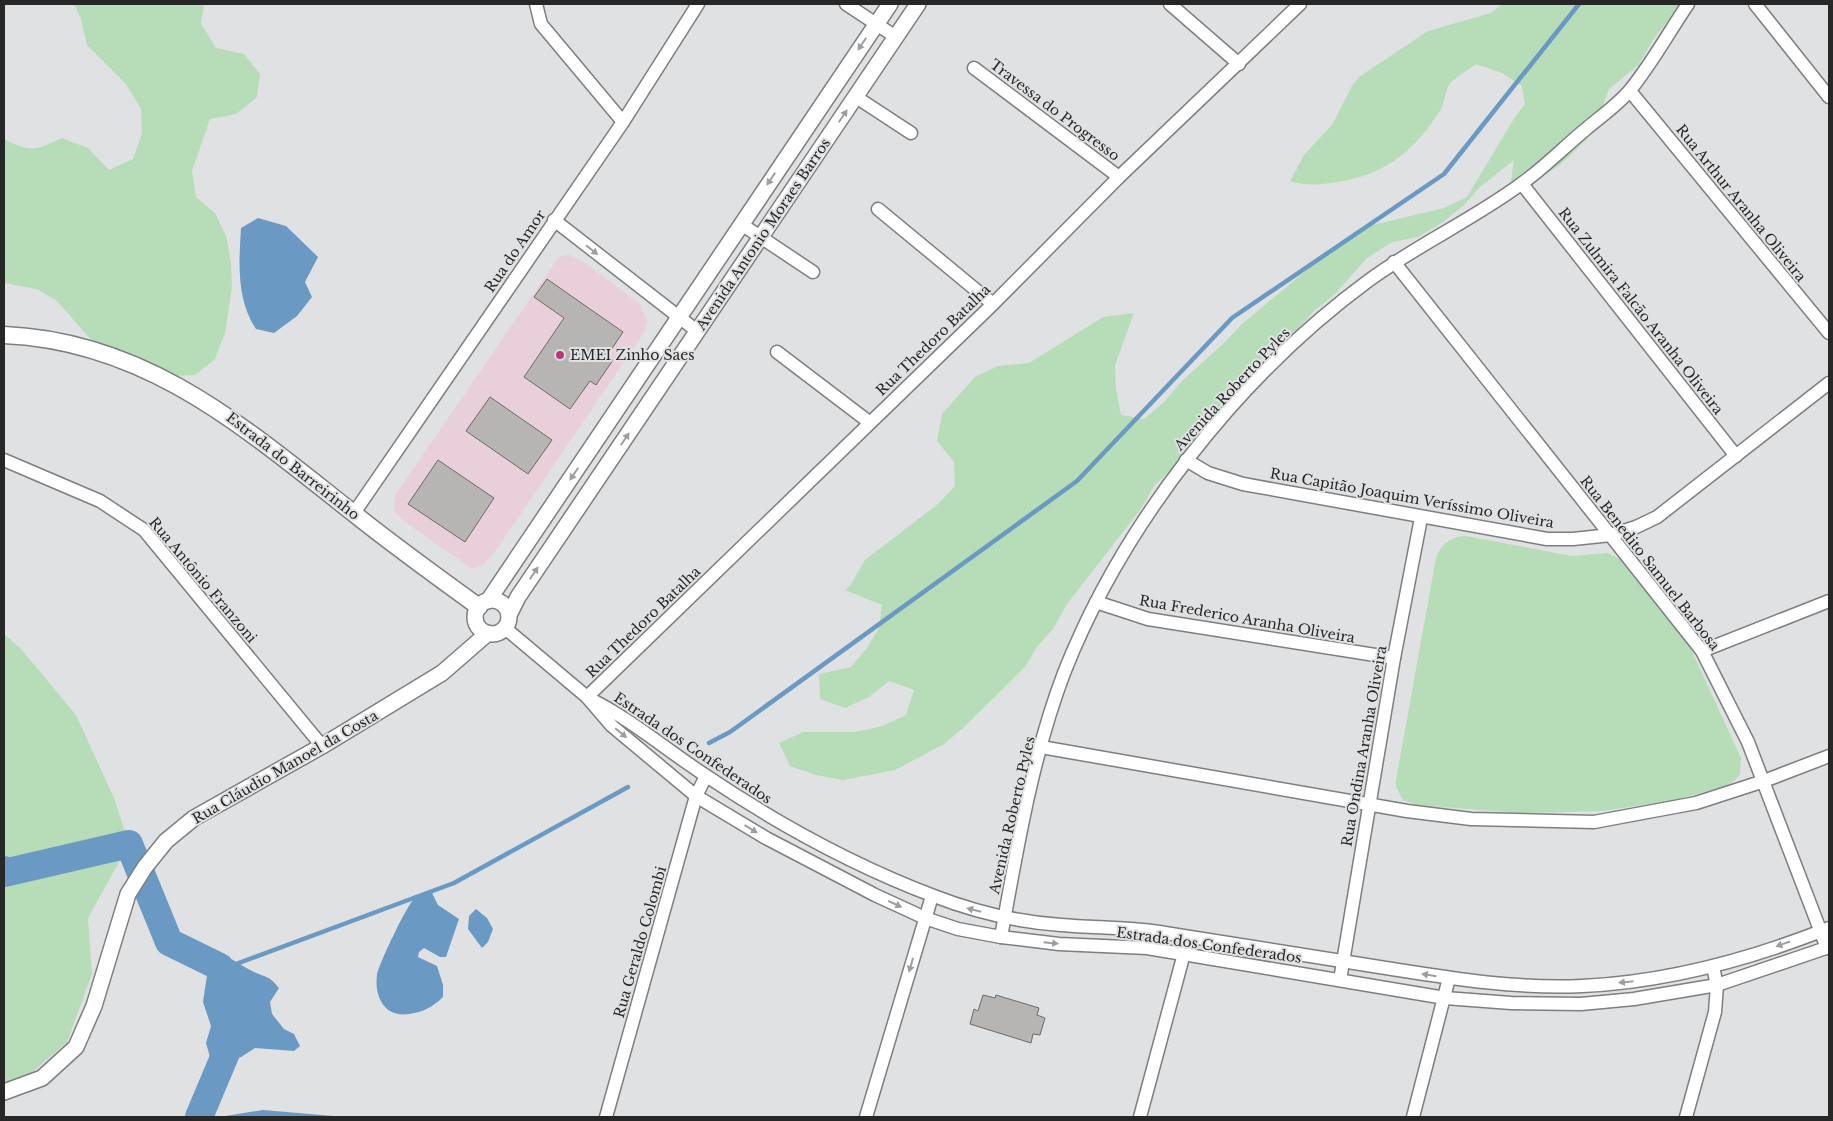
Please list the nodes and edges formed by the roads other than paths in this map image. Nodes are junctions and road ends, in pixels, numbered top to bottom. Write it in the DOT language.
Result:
graph roads {
  1 [pos="536,4"];
  2 [pos="698,4"];
  3 [pos="846,4"];
  4 [pos="890,4"];
  5 [pos="918,4"];
  6 [pos="1170,4"];
  7 [pos="1300,4"];
  8 [pos="1688,4"];
  9 [pos="1755,4"];
  10 [pos="876,24"];
  11 [pos="896,37"];
  12 [pos="1238,64"];
  13 [pos="974,68"];
  14 [pos="1630,91"];
  15 [pos="856,97"];
  16 [pos="1829,97"];
  17 [pos="623,122"];
  18 [pos="911,133"];
  19 [pos="1119,176"];
  20 [pos="1522,184"];
  21 [pos="878,209"];
  22 [pos="554,220"];
  23 [pos="741,224"];
  24 [pos="761,237"];
  25 [pos="1394,262"];
  26 [pos="814,272"];
  27 [pos="993,304"];
  28 [pos="678,317"];
  29 [pos="697,331"];
  30 [pos="1829,333"];
  31 [pos="4,335"];
  32 [pos="777,352"];
  33 [pos="1829,383"];
  34 [pos="869,422"];
  35 [pos="1736,456"];
  36 [pos="4,460"];
  37 [pos="1186,460"];
  38 [pos="354,514"];
  39 [pos="1421,518"];
  40 [pos="1611,535"];
  41 [pos="1829,600"];
  42 [pos="1096,602"];
  43 [pos="483,604"];
  44 [pos="507,622"];
  45 [pos="488,633"];
  46 [pos="1702,651"];
  47 [pos="1394,658"];
  48 [pos="587,697"];
  49 [pos="322,746"];
  50 [pos="1041,747"];
  51 [pos="1829,756"];
  52 [pos="706,776"];
  53 [pos="1764,781"];
  54 [pos="696,796"];
  55 [pos="1370,804"];
  56 [pos="932,896"];
  57 [pos="925,918"];
  58 [pos="1005,918"];
  59 [pos="1825,929"];
  60 [pos="1188,936"];
  61 [pos="1001,937"];
  62 [pos="1828,948"];
  63 [pos="1185,954"];
  64 [pos="1343,962"];
  65 [pos="1713,967"];
  66 [pos="1449,978"];
  67 [pos="1340,980"];
  68 [pos="1717,985"];
  69 [pos="1445,998"];
  70 [pos="4,1092"];
  71 [pos="606,1117"];
  72 [pos="866,1117"];
  73 [pos="1140,1117"];
  74 [pos="1414,1117"];
  75 [pos="1686,1117"];
  1 -- 17 [label="street"];
  2 -- 17 [label="street, Rua do Amor"];
  3 -- 10 [label="street"];
  4 -- 10 [label="street, Avenida Antonio Moraes Barros"];
  5 -- 11 [label="street, Avenida Antonio Moraes Barros"];
  6 -- 12 [label="street"];
  7 -- 12 [label="street, Rua Thedoro Batalha"];
  8 -- 14 [label="street, Avenida Roberto Pyles"];
  9 -- 16 [label="street"];
  10 -- 11 [label="street"];
  10 -- 23 [label="street, Avenida Antonio Moraes Barros, one-way"];
  11 -- 15 [label="street, Avenida Antonio Moraes Barros"];
  12 -- 19 [label="street, Rua Thedoro Batalha"];
  13 -- 19 [label="street, Travessa do Progresso"];
  14 -- 20 [label="street, Avenida Roberto Pyles"];
  14 -- 30 [label="street, Rua Arthur Aranha Oliveira"];
  15 -- 18 [label="street"];
  24 -- 15 [label="street, Avenida Antonio Moraes Barros, one-way"];
  17 -- 22 [label="street, Rua do Amor"];
  19 -- 27 [label="street, Rua Thedoro Batalha"];
  20 -- 25 [label="street, Avenida Roberto Pyles"];
  20 -- 35 [label="street, Rua Zulmira Falcão Aranha Oliveira"];
  21 -- 27 [label="street"];
  22 -- 28 [label="street, one-way"];
  22 -- 38 [label="street, Rua do Amor"];
  23 -- 24 [label="street"];
  23 -- 28 [label="street, Avenida Antonio Moraes Barros"];
  24 -- 26 [label="street"];
  24 -- 29 [label="street, Avenida Antonio Moraes Barros"];
  25 -- 37 [label="street, Avenida Roberto Pyles"];
  25 -- 40 [label="street, Rua Benedito Samuel Barbosa"];
  27 -- 34 [label="street, Rua Thedoro Batalha"];
  28 -- 29 [label="street"];
  28 -- 43 [label="street, Avenida Antonio Moraes Barros, one-way"];
  44 -- 29 [label="street, Avenida Antonio Moraes Barros, one-way"];
  31 -- 38 [label="main road, Estrada do Barreirinho"];
  32 -- 34 [label="street"];
  33 -- 35 [label="street, Rua Capitão Joaquim Veríssimo Oliveira"];
  34 -- 48 [label="street, Rua Thedoro Batalha"];
  35 -- 40 [label="street, Rua Capitão Joaquim Veríssimo Oliveira"];
  36 -- 49 [label="street, Rua Antônio Franzoni"];
  37 -- 39 [label="street, Rua Capitão Joaquim Veríssimo Oliveira"];
  37 -- 42 [label="street, Avenida Roberto Pyles"];
  38 -- 43 [label="main road, Estrada do Barreirinho"];
  39 -- 40 [label="street, Rua Capitão Joaquim Veríssimo Oliveira"];
  39 -- 47 [label="street, Rua Ondina Aranha Oliveira"];
  40 -- 46 [label="street, Rua Benedito Samuel Barbosa"];
  41 -- 46 [label="street"];
  42 -- 47 [label="street, Rua Frederico Aranha Oliveira"];
  42 -- 50 [label="street, Avenida Roberto Pyles"];
  43 -- 44 [label="street"];
  43 -- 45 [label="street"];
  44 -- 45 [label="street"];
  44 -- 48 [label="street, Estrada dos Confederados"];
  45 -- 49 [label="street, Rua Cláudio Manoel da Costa"];
  46 -- 53 [label="street, Rua Benedito Samuel Barbosa"];
  47 -- 55 [label="street, Rua Ondina Aranha Oliveira"];
  48 -- 52 [label="street, Estrada dos Confederados"];
  48 -- 54 [label="street, Estrada dos Confederados, one-way"];
  49 -- 70 [label="street, Rua Cláudio Manoel da Costa"];
  50 -- 55 [label="street"];
  50 -- 58 [label="street, Avenida Roberto Pyles"];
  51 -- 53 [label="street"];
  52 -- 54 [label="street, Rua Geraldo Colombi"];
  52 -- 56 [label="street, Estrada dos Confederados"];
  53 -- 55 [label="street"];
  53 -- 59 [label="street, Rua Benedito Samuel Barbosa"];
  54 -- 57 [label="street, Estrada dos Confederados, one-way"];
  54 -- 71 [label="street, Rua Geraldo Colombi"];
  55 -- 64 [label="street, Rua Ondina Aranha Oliveira"];
  56 -- 57 [label="street"];
  58 -- 56 [label="street, Estrada dos Confederados, one-way"];
  57 -- 61 [label="street, Estrada dos Confederados"];
  57 -- 72 [label="street, one-way"];
  58 -- 60 [label="street, Estrada dos Confederados"];
  58 -- 61 [label="street, Avenida Roberto Pyles"];
  59 -- 62 [label="street, Rua Benedito Samuel Barbosa"];
  59 -- 65 [label="street, Estrada dos Confederados, one-way"];
  60 -- 63 [label="street"];
  60 -- 64 [label="street, Estrada dos Confederados"];
  61 -- 63 [label="street, Estrada dos Confederados, one-way"];
  62 -- 68 [label="street, Estrada dos Confederados"];
  63 -- 67 [label="street, Estrada dos Confederados"];
  63 -- 73 [label="street"];
  66 -- 64 [label="street, Estrada dos Confederados, one-way"];
  64 -- 67 [label="street, Rua Ondina Aranha Oliveira"];
  65 -- 66 [label="street, Estrada dos Confederados, one-way"];
  65 -- 68 [label="street"];
  66 -- 69 [label="street"];
  67 -- 69 [label="street, Estrada dos Confederados"];
  68 -- 69 [label="street, Estrada dos Confederados"];
  68 -- 75 [label="street"];
  69 -- 74 [label="street"];
}
